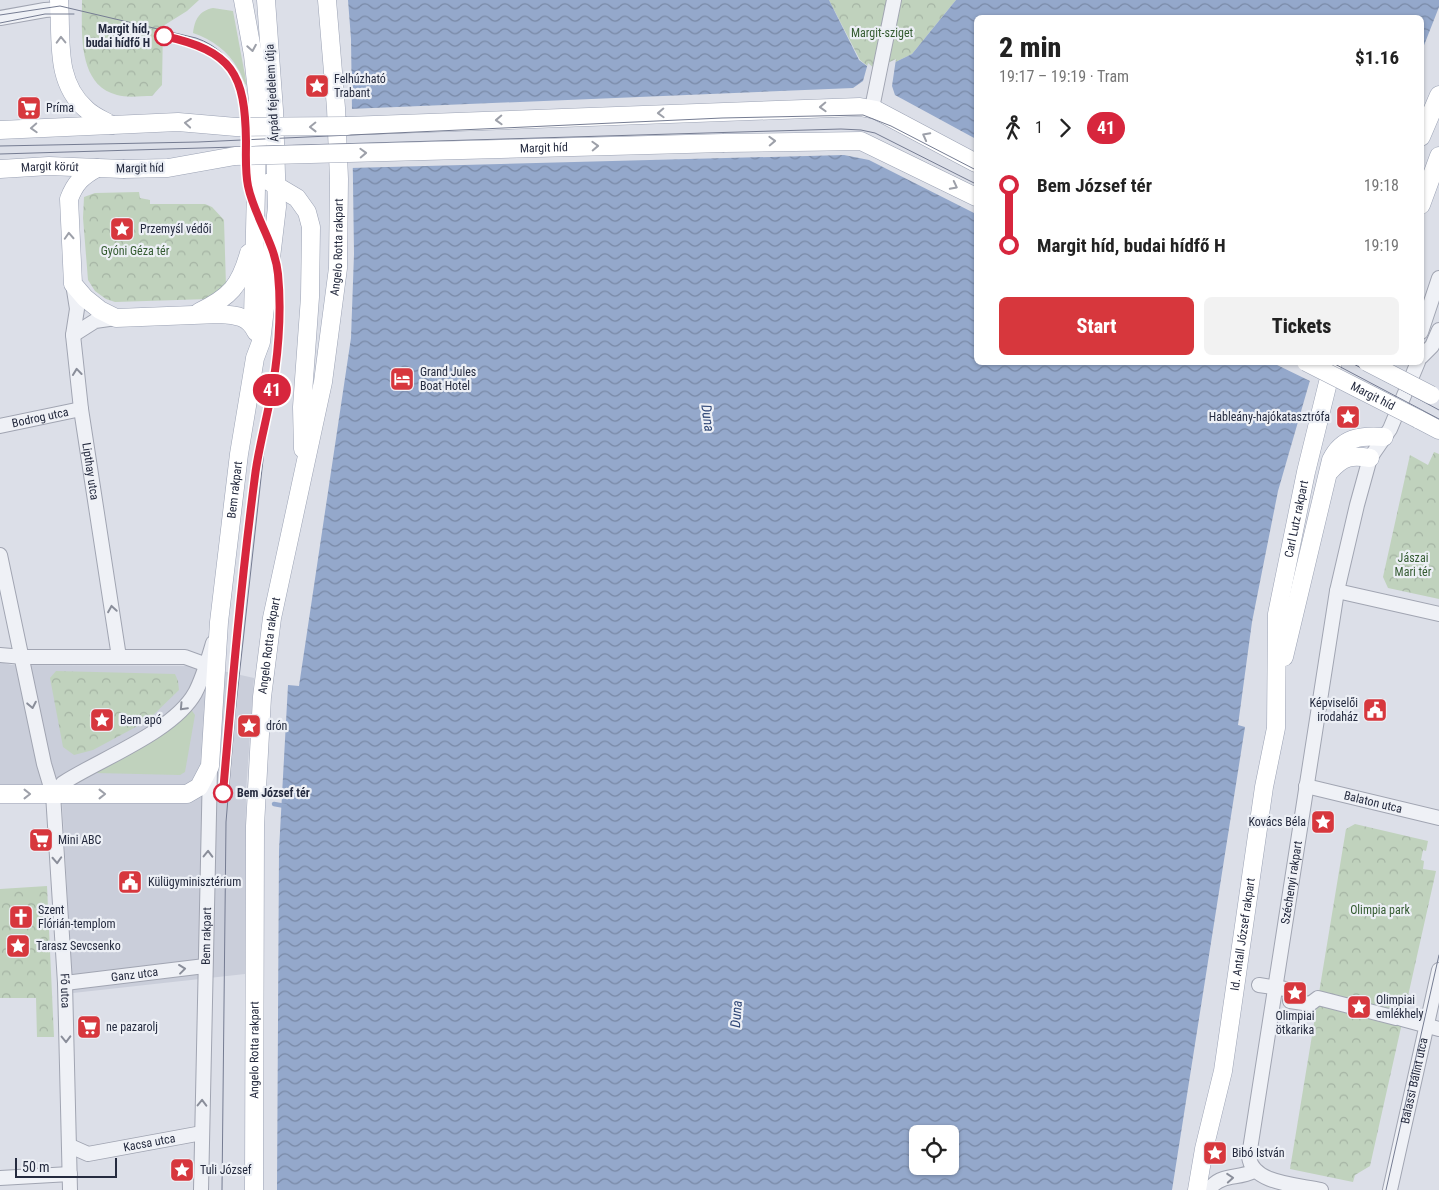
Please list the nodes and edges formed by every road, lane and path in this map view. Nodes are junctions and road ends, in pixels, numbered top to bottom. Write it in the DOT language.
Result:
graph roads {
  1 [pos="243,0"];
  2 [pos="266,0"];
  3 [pos="327,0"];
  4 [pos="894,0"];
  5 [pos="59,5"];
  6 [pos="0,18"];
  7 [pos="1439,95"];
  8 [pos="872,108"];
  9 [pos="93,120"];
  10 [pos="0,130"];
  11 [pos="1424,130"];
  12 [pos="1439,156"];
  13 [pos="974,161"];
  14 [pos="98,168"];
  15 [pos="0,169"];
  16 [pos="257,173"];
  17 [pos="277,187"];
  18 [pos="974,196"];
  19 [pos="1424,197"];
  20 [pos="256,225"];
  21 [pos="1439,278"];
  22 [pos="73,284"];
  23 [pos="193,314"];
  24 [pos="116,318"];
  25 [pos="1424,323"];
  26 [pos="252,324"];
  27 [pos="1439,330"];
  28 [pos="73,335"];
  29 [pos="261,342"];
  30 [pos="1424,354"];
  31 [pos="255,358"];
  32 [pos="1312,365"];
  33 [pos="1332,365"];
  34 [pos="1373,365"];
  35 [pos="1417,365"];
  36 [pos="1439,400"];
  37 [pos="81,409"];
  38 [pos="0,426"];
  39 [pos="1439,430"];
  40 [pos="1384,437"];
  41 [pos="1370,458"];
  42 [pos="305,467"];
  43 [pos="1327,475"];
  44 [pos="0,555"];
  45 [pos="1337,591"];
  46 [pos="1439,614"];
  47 [pos="219,622"];
  48 [pos="0,655"];
  49 [pos="23,657"];
  50 [pos="119,657"];
  51 [pos="207,665"];
  52 [pos="1278,677"];
  53 [pos="215,696"];
  54 [pos="210,766"];
  55 [pos="1306,786"];
  56 [pos="0,794"];
  57 [pos="53,794"];
  58 [pos="1439,818"];
  59 [pos="205,966"];
  60 [pos="1439,970"];
  61 [pos="65,983"];
  62 [pos="1259,985"];
  63 [pos="1275,988"];
  64 [pos="1433,1028"];
  65 [pos="202,1133"];
  66 [pos="70,1146"];
  67 [pos="1254,1171"];
  68 [pos="70,1174"];
  69 [pos="0,1178"];
  70 [pos="70,1190"];
  71 [pos="201,1190"];
  72 [pos="254,1190"];
  73 [pos="1197,1190"];
  74 [pos="1212,1190"];
  75 [pos="1321,1190"];
  76 [pos="1390,1190"];
  1 -- 16 [label="main road, Árpád fejedelem útja, one-way"];
  2 -- 17 [label="main road, Árpád fejedelem útja"];
  3 -- 42 [label="main road, Angelo Rotta rakpart"];
  4 -- 8 [label="street"];
  5 -- 6 [label="street"];
  9 -- 5 [label="main road, one-way"];
  7 -- 11 [label="main road"];
  8 -- 9 [label="main road, one-way, bridge"];
  13 -- 8 [label="main road, one-way"];
  9 -- 10 [label="main road, one-way"];
  12 -- 19 [label="main road"];
  14 -- 15 [label="main road, Margit körút"];
  14 -- 18 [label="main road, Margit híd, one-way, bridge"];
  22 -- 14 [label="main road, one-way"];
  16 -- 17 [label="main road"];
  16 -- 20 [label="main road, Bem rakpart"];
  17 -- 29 [label="main road, Bem rakpart"];
  17 -- 42 [label="main road"];
  20 -- 23 [label="main road"];
  20 -- 26 [label="main road, Bem rakpart"];
  21 -- 25 [label="street"];
  22 -- 24 [label="main road"];
  22 -- 28 [label="street, Lipthay utca"];
  23 -- 24 [label="main road"];
  23 -- 26 [label="main road"];
  24 -- 28 [label="street"];
  26 -- 29 [label="main road"];
  26 -- 31 [label="main road, Bem rakpart"];
  27 -- 30 [label="street"];
  37 -- 28 [label="street, Lipthay utca, one-way"];
  29 -- 31 [label="main road, Bem rakpart"];
  31 -- 47 [label="main road, Bem rakpart"];
  32 -- 39 [label="main road, Margit híd, bridge"];
  33 -- 52 [label="main road, Carl Lutz rakpart"];
  34 -- 36 [label="main road, bridge"];
  35 -- 40 [label="street"];
  37 -- 38 [label="street, Bodrog utca"];
  50 -- 37 [label="street, Lipthay utca, one-way"];
  40 -- 41 [label="street"];
  40 -- 43 [label="main road"];
  41 -- 43 [label="main road"];
  41 -- 45 [label="street"];
  42 -- 72 [label="main road, Angelo Rotta rakpart"];
  43 -- 52 [label="main road"];
  44 -- 49 [label="street"];
  45 -- 46 [label="street"];
  45 -- 55 [label="street, Széchenyi rakpart"];
  47 -- 51 [label="street, Bem rakpart"];
  47 -- 53 [label="main road, Bem rakpart"];
  48 -- 49 [label="street"];
  49 -- 50 [label="street"];
  49 -- 57 [label="street, one-way"];
  50 -- 51 [label="street"];
  51 -- 53 [label="street"];
  51 -- 57 [label="street, one-way"];
  52 -- 73 [label="main road, Id. Antall József rakpart"];
  53 -- 54 [label="main road, Bem rakpart"];
  57 -- 54 [label="main road, one-way"];
  59 -- 54 [label="street, Bem rakpart, one-way"];
  55 -- 58 [label="street, Balaton utca"];
  55 -- 63 [label="street, Széchenyi rakpart"];
  56 -- 57 [label="main road, one-way"];
  57 -- 61 [label="street, Fő utca, one-way"];
  61 -- 59 [label="street, Ganz utca, one-way"];
  65 -- 59 [label="street, Bem rakpart, one-way"];
  60 -- 64 [label="street, Balassi Bálint utca"];
  61 -- 66 [label="street, Fő utca, one-way"];
  62 -- 63 [label="street"];
  63 -- 64 [label="street"];
  63 -- 67 [label="street, Széchenyi rakpart"];
  64 -- 76 [label="street, Balassi Bálint utca"];
  65 -- 66 [label="street, Kacsa utca"];
  65 -- 71 [label="street, Bem rakpart"];
  66 -- 68 [label="street, Fő utca"];
  74 -- 67 [label="street, one-way"];
  67 -- 75 [label="street"];
  68 -- 69 [label="street"];
  68 -- 70 [label="street, Fő utca"];
}
